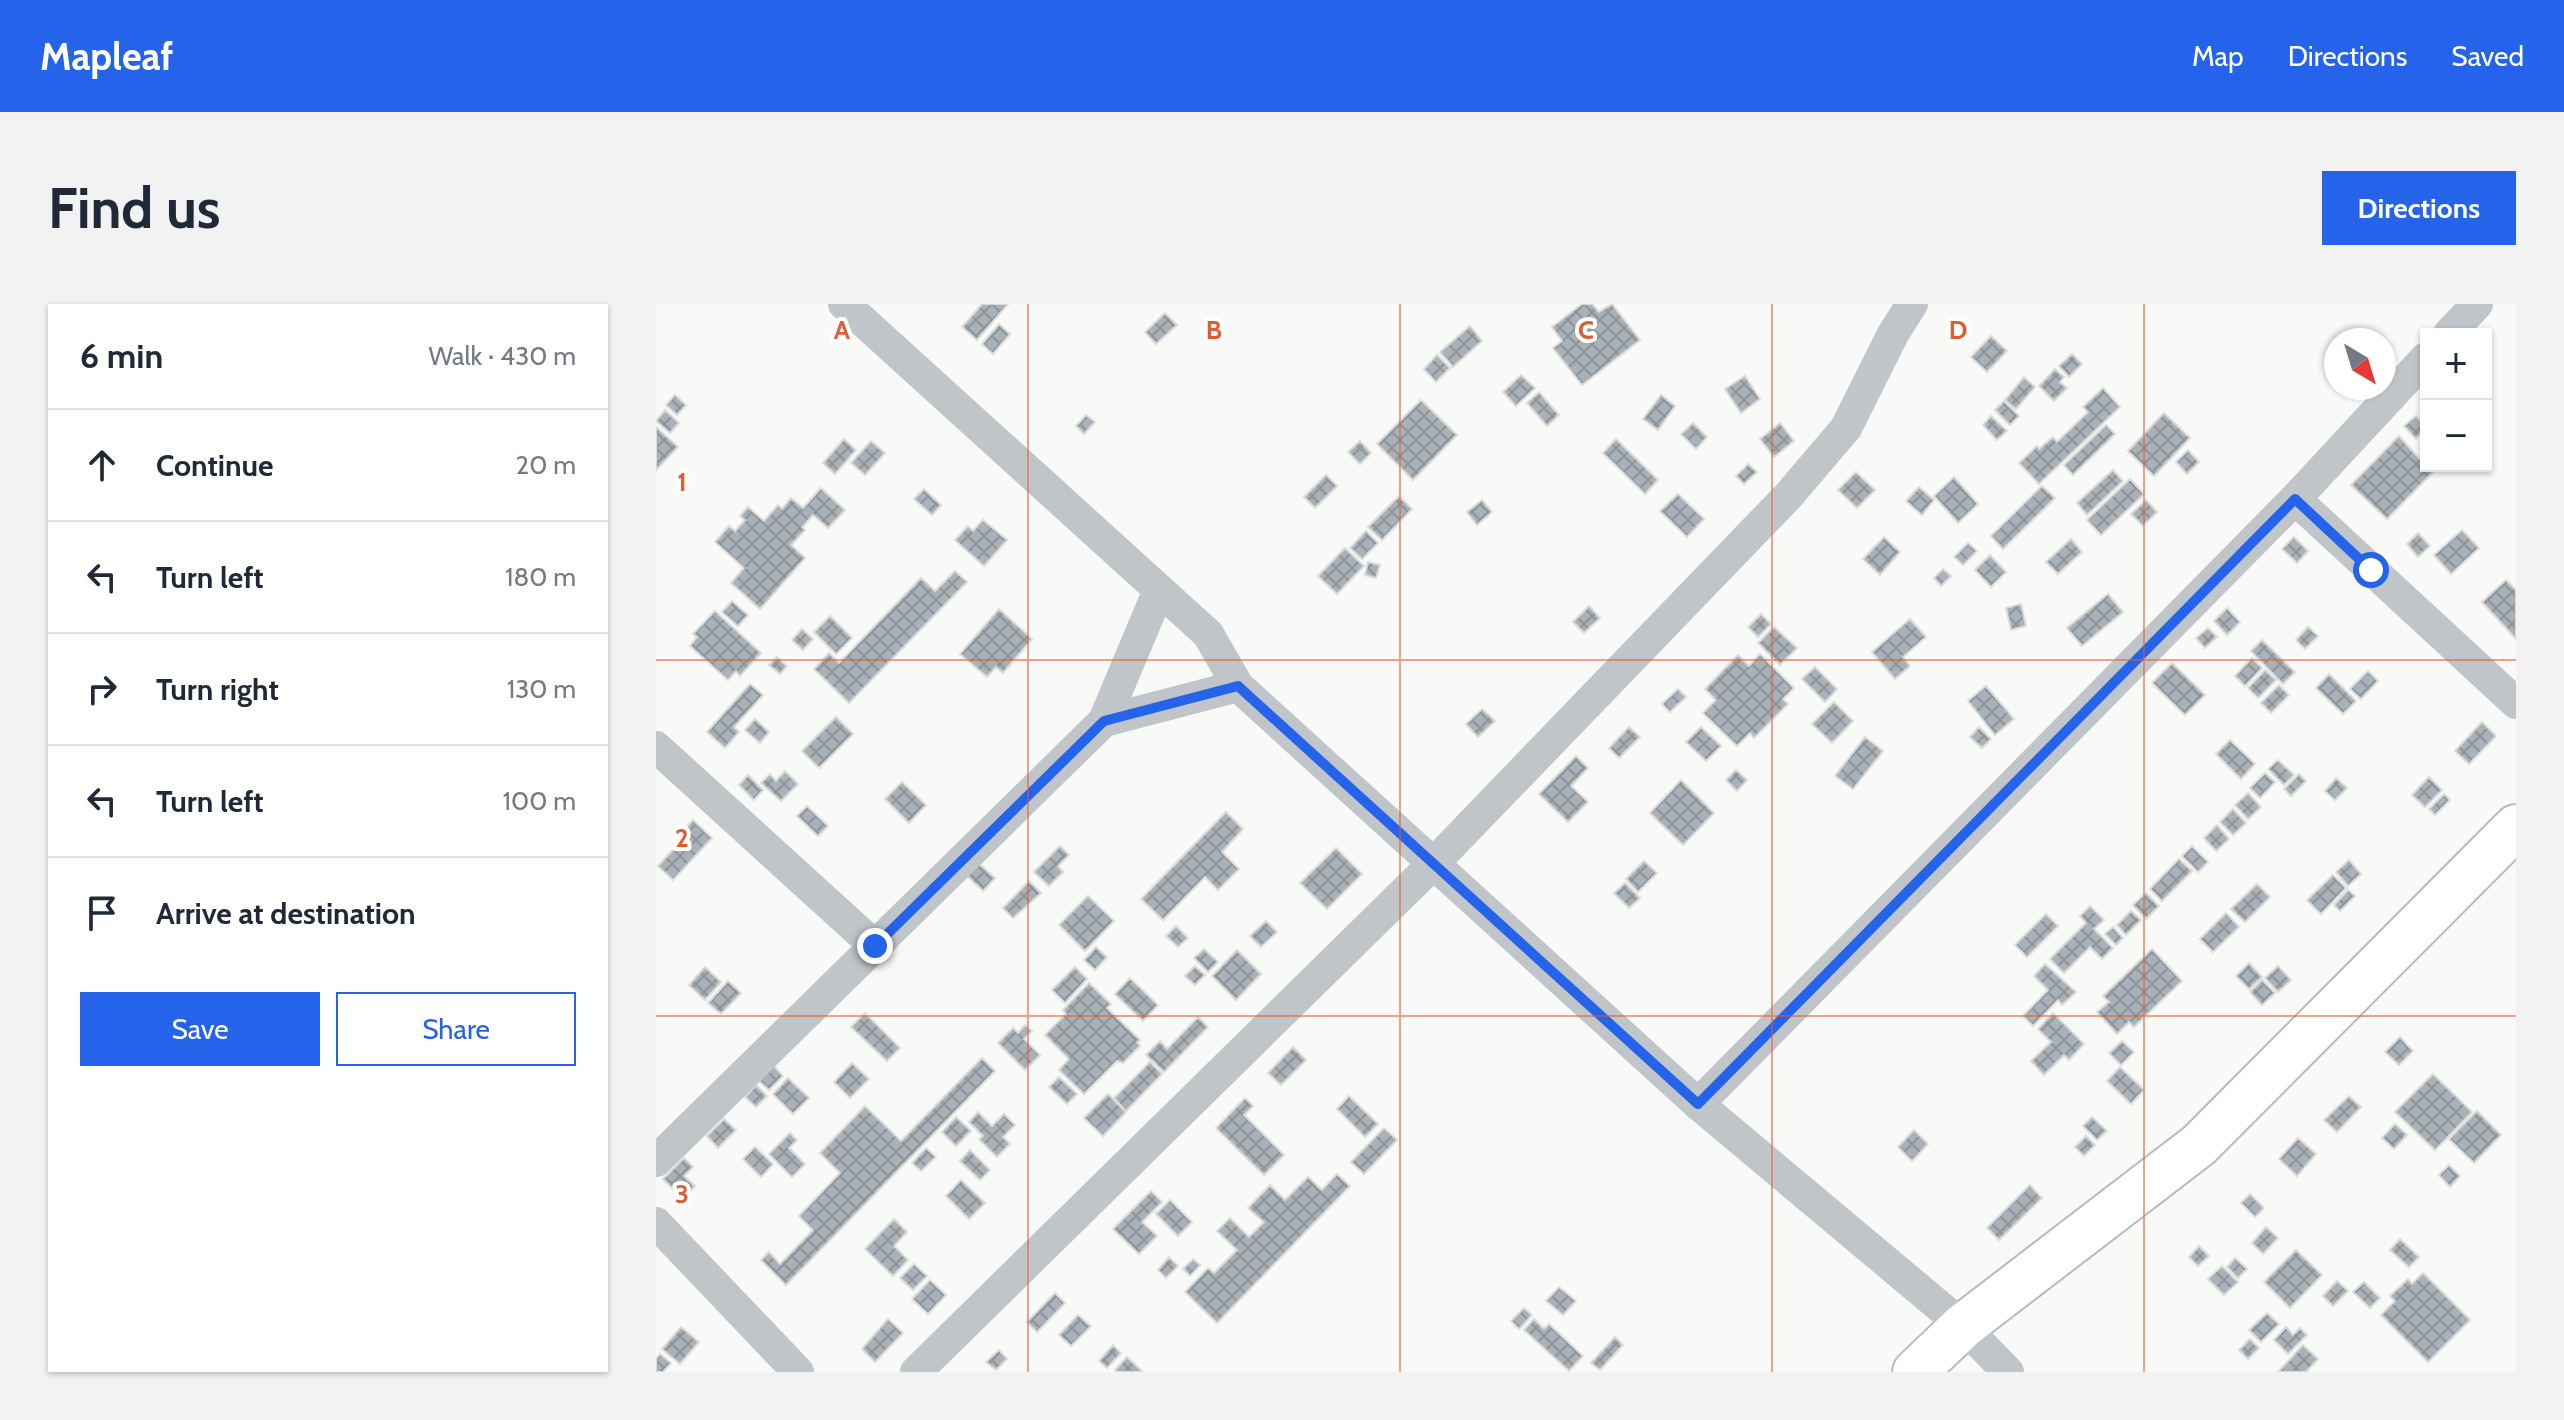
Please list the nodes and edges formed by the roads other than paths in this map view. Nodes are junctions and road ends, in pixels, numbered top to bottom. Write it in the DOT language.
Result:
graph roads {
  1 [pos="844,304"];
  2 [pos="1912,304"];
  3 [pos="2477,304"];
  4 [pos="2455,328"];
  5 [pos="2420,364"];
  6 [pos="2295,499"];
  7 [pos="1159,590"];
  8 [pos="1238,686"];
  9 [pos="2516,703"];
  10 [pos="1104,721"];
  11 [pos="656,747"];
  12 [pos="2516,827"];
  13 [pos="1432,865"];
  14 [pos="875,946"];
  15 [pos="1698,1104"];
  16 [pos="656,1161"];
  17 [pos="656,1223"];
  18 [pos="1963,1326"];
  19 [pos="798,1372"];
  20 [pos="916,1372"];
  21 [pos="1915,1372"];
  22 [pos="2008,1372"];
  1 -- 7 [label="street"];
  2 -- 13 [label="street"];
  3 -- 4 [label="street"];
  5 -- 6 [label="street"];
  6 -- 9 [label="street"];
  6 -- 15 [label="street"];
  7 -- 8 [label="street"];
  7 -- 10 [label="street"];
  8 -- 10 [label="street"];
  8 -- 13 [label="street"];
  10 -- 14 [label="street"];
  11 -- 14 [label="street"];
  12 -- 18 [label="street"];
  13 -- 15 [label="street"];
  13 -- 20 [label="street"];
  14 -- 16 [label="street"];
  15 -- 18 [label="street"];
  17 -- 19 [label="street"];
  18 -- 21 [label="street"];
  18 -- 22 [label="street"];
}
